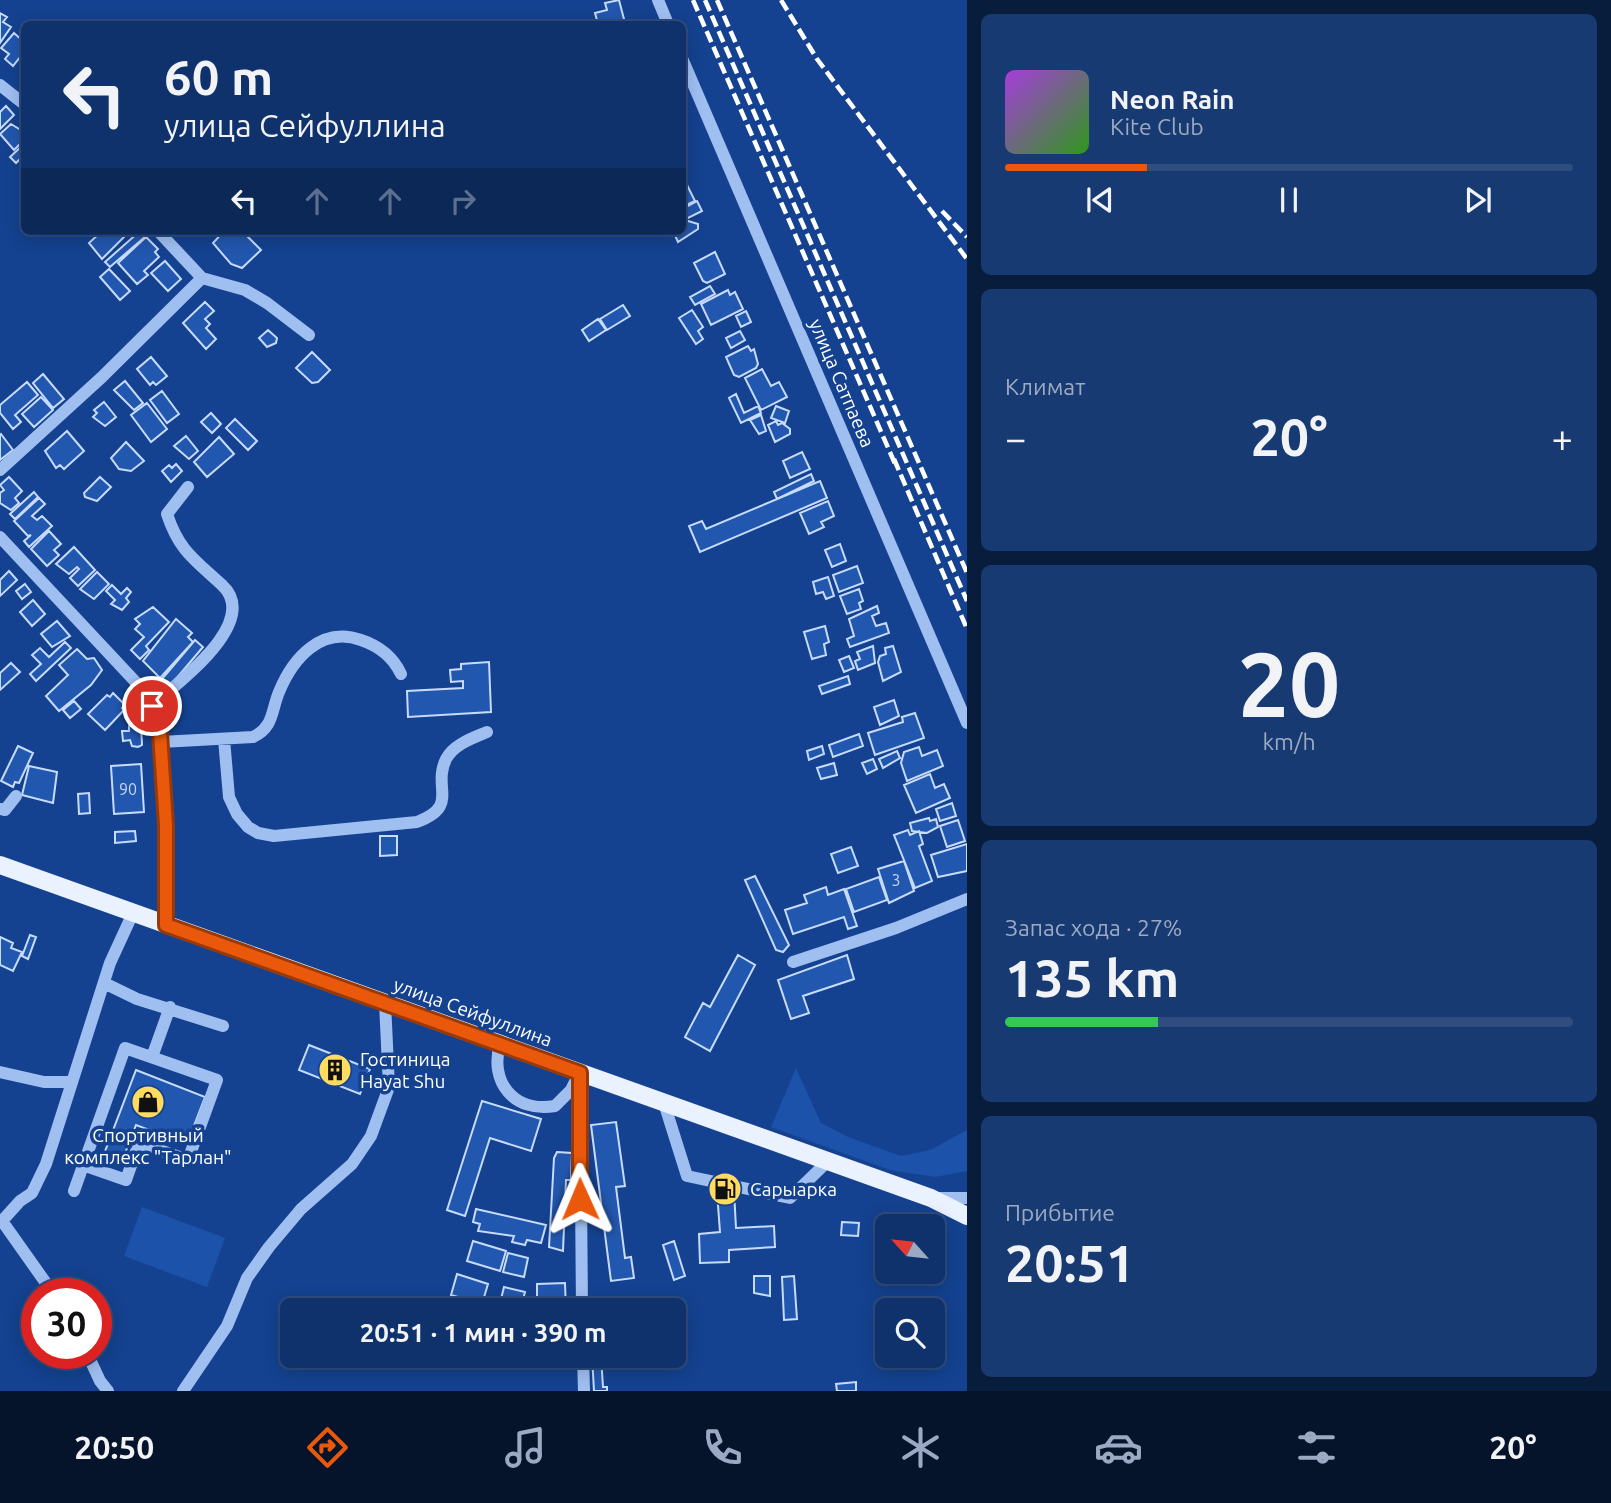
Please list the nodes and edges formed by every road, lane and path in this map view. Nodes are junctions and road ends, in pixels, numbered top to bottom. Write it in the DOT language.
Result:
graph roads {
  1 [pos="658,0"];
  2 [pos="667,21"];
  3 [pos="686,67"];
  4 [pos="0,85"];
  5 [pos="21,102"];
  6 [pos="162,235"];
  7 [pos="202,278"];
  8 [pos="309,335"];
  9 [pos="0,470"];
  10 [pos="188,488"];
  11 [pos="0,537"];
  12 [pos="401,674"];
  13 [pos="152,706"];
  14 [pos="967,723"];
  15 [pos="487,732"];
  16 [pos="225,739"];
  17 [pos="160,742"];
  18 [pos="16,796"];
  19 [pos="0,809"];
  20 [pos="0,865"];
  21 [pos="967,900"];
  22 [pos="133,913"];
  23 [pos="166,925"];
  24 [pos="793,962"];
  25 [pos="103,984"];
  26 [pos="385,1003"];
  27 [pos="170,1007"];
  28 [pos="223,1026"];
  29 [pos="500,1044"];
  30 [pos="152,1057"];
  31 [pos="0,1072"];
  32 [pos="580,1073"];
  33 [pos="71,1082"];
  34 [pos="664,1103"];
  35 [pos="828,1161"];
  36 [pos="83,1165"];
  37 [pos="74,1191"];
  38 [pos="931,1198"];
  39 [pos="967,1198"];
  40 [pos="967,1216"];
  41 [pos="4,1231"];
  42 [pos="41,1278"];
  43 [pos="582,1298"];
  44 [pos="583,1368"];
  45 [pos="94,1369"];
  46 [pos="108,1391"];
  47 [pos="183,1391"];
  48 [pos="584,1391"];
  1 -- 2 [label="street"];
  3 -- 14 [label="street, улица Сатпаева"];
  4 -- 5 [label="street"];
  6 -- 7 [label="street"];
  7 -- 8 [label="street"];
  7 -- 9 [label="street"];
  10 -- 13 [label="street"];
  11 -- 13 [label="street"];
  12 -- 16 [label="street"];
  13 -- 17 [label="street"];
  15 -- 16 [label="street"];
  16 -- 17 [label="street"];
  17 -- 23 [label="street"];
  18 -- 19 [label="street"];
  20 -- 22 [label="main road, улица Сейфуллина"];
  21 -- 24 [label="street"];
  22 -- 23 [label="main road, улица Сейфуллина"];
  22 -- 25 [label="street"];
  23 -- 26 [label="main road, улица Сейфуллина"];
  25 -- 27 [label="street"];
  25 -- 33 [label="street"];
  26 -- 29 [label="main road, улица Сейфуллина"];
  26 -- 47 [label="street"];
  27 -- 28 [label="street"];
  27 -- 30 [label="street"];
  29 -- 32 [label="main road, улица Сейфуллина"];
  29 -- 32 [label="street"];
  30 -- 36 [label="street"];
  30 -- 36 [label="street"];
  31 -- 33 [label="street"];
  32 -- 34 [label="main road, улица Сейфуллина"];
  32 -- 43 [label="street"];
  33 -- 41 [label="street"];
  34 -- 35 [label="main road, улица Сейфуллина"];
  34 -- 35 [label="street"];
  35 -- 38 [label="main road, улица Сейфуллина"];
  36 -- 37 [label="street"];
  38 -- 39 [label="street"];
  38 -- 40 [label="main road, улица Сейфуллина"];
  41 -- 42 [label="street"];
  44 -- 48 [label="street"];
  45 -- 46 [label="street"];
}
